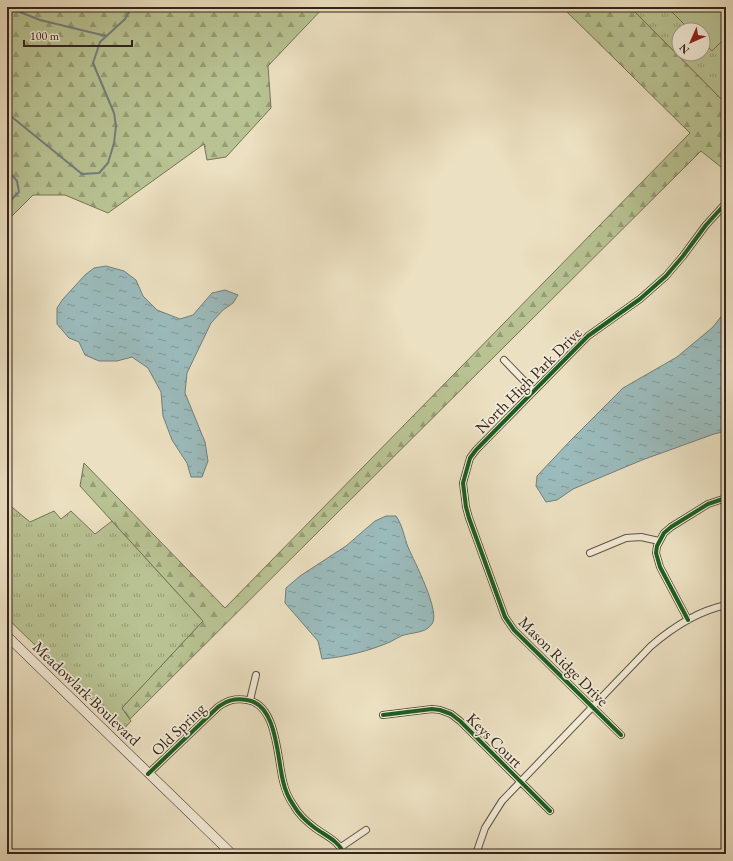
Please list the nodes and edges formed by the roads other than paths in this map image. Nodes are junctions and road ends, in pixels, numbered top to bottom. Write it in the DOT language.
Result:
graph roads {
  1 [pos="726,203"];
  2 [pos="504,360"];
  3 [pos="534,390"];
  4 [pos="463,483"];
  5 [pos="726,498"];
  6 [pos="659,541"];
  7 [pos="590,553"];
  8 [pos="726,605"];
  9 [pos="688,620"];
  10 [pos="7,636"];
  11 [pos="256,675"];
  12 [pos="250,700"];
  13 [pos="592,706"];
  14 [pos="383,715"];
  15 [pos="622,735"];
  16 [pos="148,774"];
  17 [pos="520,781"];
  18 [pos="550,811"];
  19 [pos="366,830"];
  20 [pos="341,847"];
  21 [pos="232,854"];
  22 [pos="344,854"];
  23 [pos="476,854"];
  1 -- 3 [label="street, North High Park Drive"];
  2 -- 3 [label="street"];
  3 -- 4 [label="street, North High Park Drive"];
  4 -- 13 [label="street, Mason Ridge Drive"];
  5 -- 6 [label="street"];
  6 -- 7 [label="street"];
  6 -- 9 [label="street"];
  8 -- 9 [label="street"];
  9 -- 13 [label="street"];
  10 -- 16 [label="street, Meadowlark Boulevard"];
  11 -- 12 [label="street"];
  12 -- 16 [label="street, Old Spring"];
  12 -- 20 [label="street"];
  13 -- 15 [label="street, Mason Ridge Drive"];
  13 -- 17 [label="street"];
  14 -- 17 [label="street, Keys Court"];
  16 -- 21 [label="street, Meadowlark Boulevard"];
  17 -- 18 [label="street, Keys Court"];
  17 -- 23 [label="street"];
  19 -- 20 [label="street"];
  20 -- 22 [label="street"];
}
